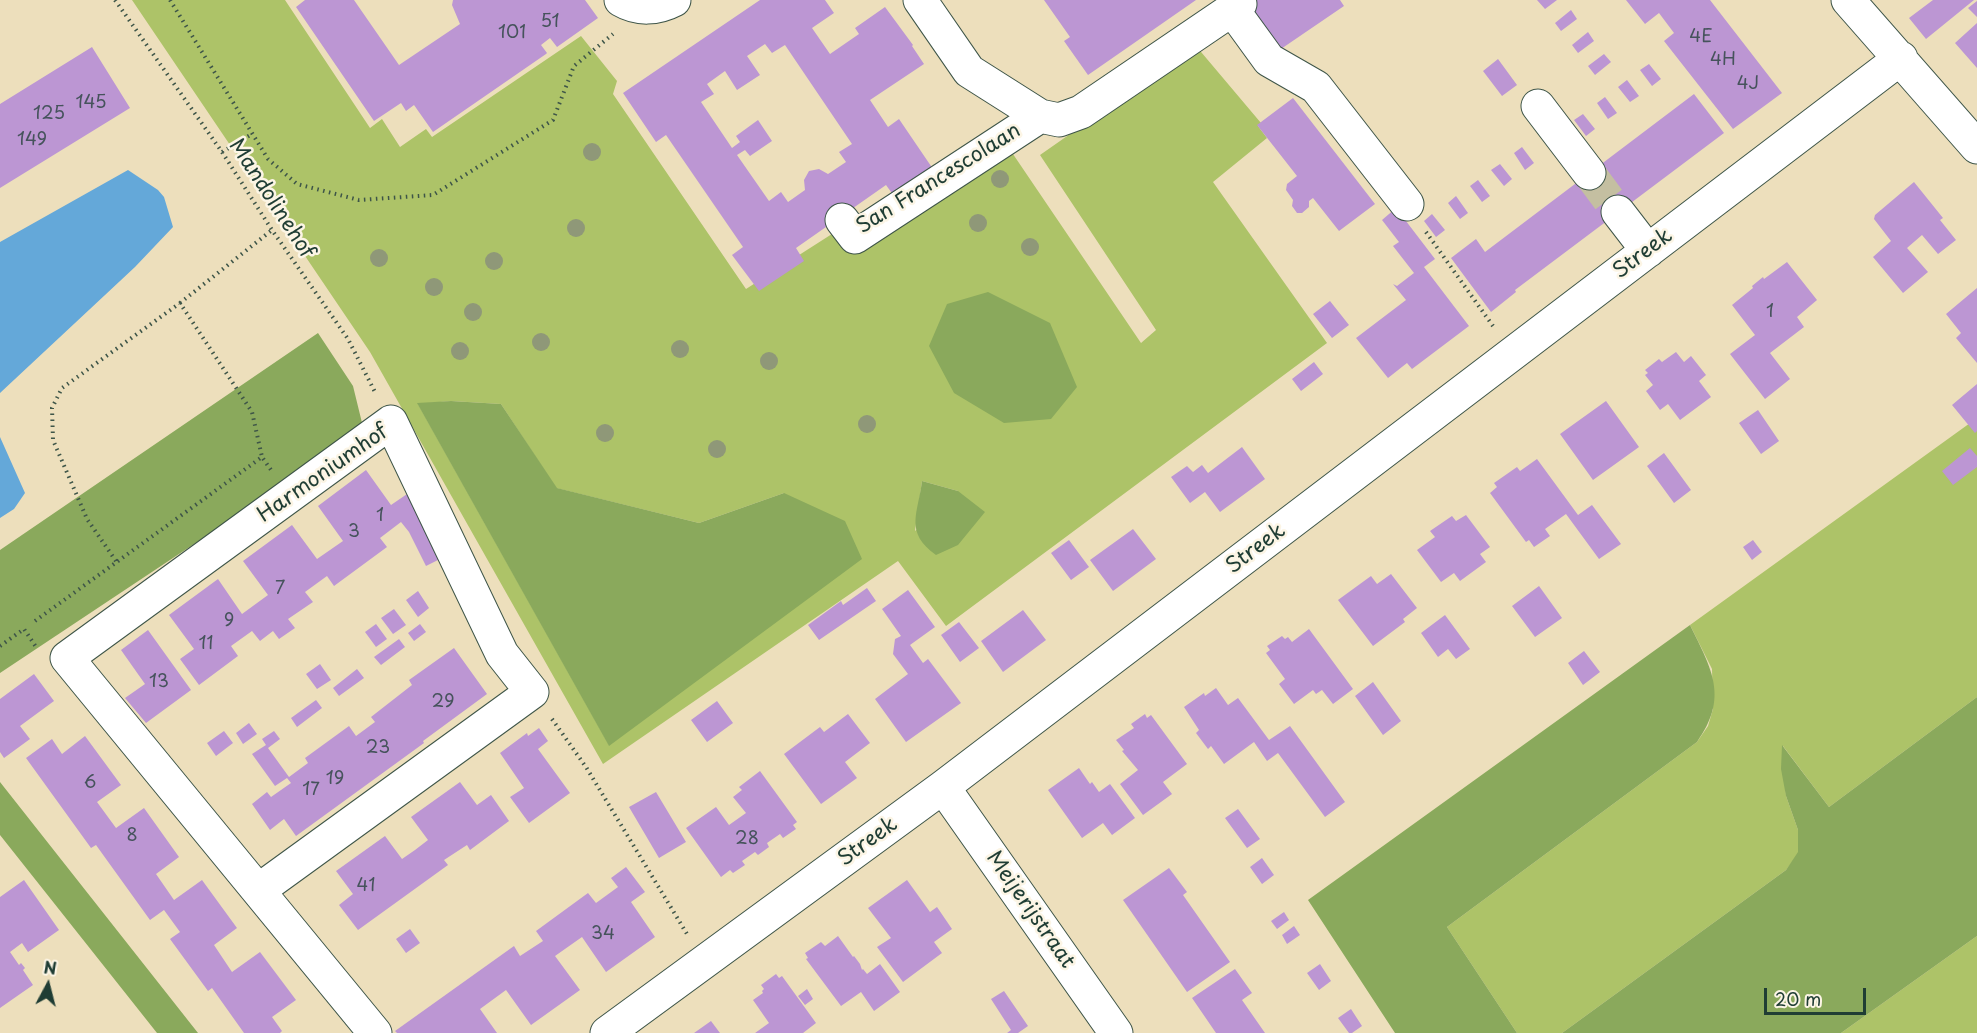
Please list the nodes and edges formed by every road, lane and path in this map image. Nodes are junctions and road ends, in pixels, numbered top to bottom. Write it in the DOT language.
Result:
graph roads {
  1 [pos="115,0"];
  2 [pos="170,0"];
  3 [pos="920,0"];
  4 [pos="1848,0"];
  5 [pos="647,3"];
  6 [pos="1901,58"];
  7 [pos="1538,106"];
  8 [pos="1041,116"];
  9 [pos="252,134"];
  10 [pos="1977,147"];
  11 [pos="222,152"];
  12 [pos="1589,173"];
  13 [pos="1407,204"];
  14 [pos="1618,212"];
  15 [pos="842,220"];
  16 [pos="272,230"];
  17 [pos="1648,250"];
  18 [pos="180,303"];
  19 [pos="1514,353"];
  20 [pos="391,422"];
  21 [pos="262,456"];
  22 [pos="289,496"];
  23 [pos="116,561"];
  24 [pos="35,621"];
  25 [pos="532,692"];
  26 [pos="943,787"];
  27 [pos="259,890"];
  28 [pos="704,962"];
  29 [pos="375,1033"];
  30 [pos="607,1033"];
  31 [pos="1116,1033"];
  1 -- 11 [label="path, Mandolinehof"];
  2 -- 9 [label="path"];
  3 -- 8 [label="street, San Francescolaan"];
  4 -- 6 [label="street"];
  5 -- 9 [label="path"];
  6 -- 10 [label="street"];
  6 -- 17 [label="street, Streek"];
  7 -- 12 [label="street"];
  8 -- 13 [label="street, San Francescolaan"];
  8 -- 15 [label="street, San Francescolaan"];
  9 -- 11 [label="path"];
  11 -- 16 [label="path, Mandolinehof"];
  13 -- 19 [label="path"];
  14 -- 17 [label="street"];
  16 -- 18 [label="path"];
  16 -- 20 [label="path, Mandolinehof"];
  17 -- 19 [label="street, Streek"];
  18 -- 21 [label="path"];
  18 -- 23 [label="path"];
  19 -- 26 [label="street, Streek"];
  20 -- 22 [label="street, Harmoniumhof"];
  20 -- 25 [label="street, Harmoniumhof"];
  21 -- 22 [label="path"];
  21 -- 23 [label="path"];
  22 -- 27 [label="street, Harmoniumhof"];
  23 -- 24 [label="path"];
  25 -- 27 [label="street"];
  25 -- 28 [label="path"];
  26 -- 28 [label="street, Streek"];
  26 -- 31 [label="street, Meijerijstraat"];
  27 -- 29 [label="street, Harmoniumhof"];
  28 -- 30 [label="street, Streek"];
}
